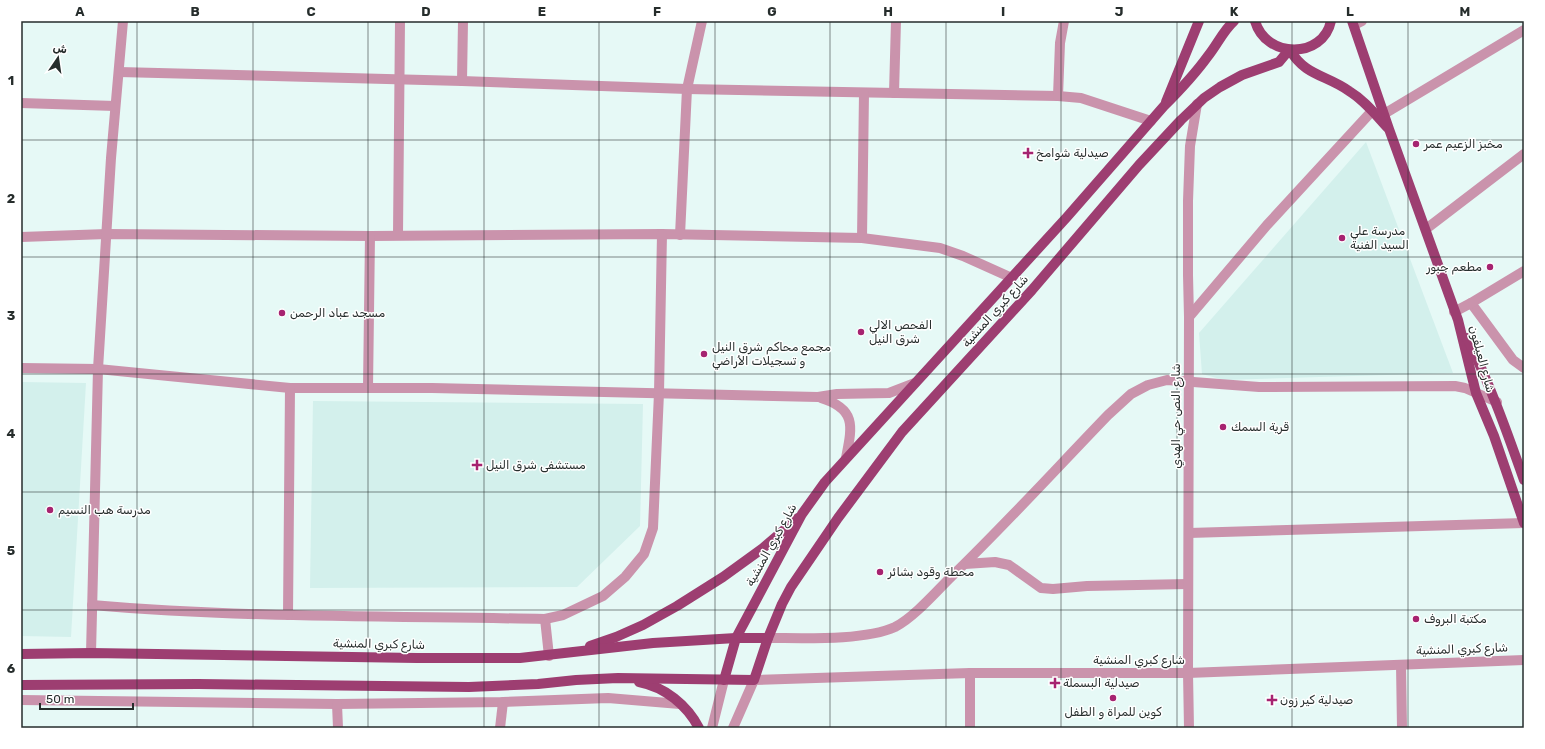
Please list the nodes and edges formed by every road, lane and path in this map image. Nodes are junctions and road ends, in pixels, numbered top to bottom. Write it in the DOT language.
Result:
graph roads {
  1 [pos="124,21"];
  2 [pos="400,21"];
  3 [pos="462,21"];
  4 [pos="702,21"];
  5 [pos="896,21"];
  6 [pos="1064,21"];
  7 [pos="1199,21"];
  8 [pos="1234,21"];
  9 [pos="1255,21"];
  10 [pos="1331,21"];
  11 [pos="1356,22"];
  12 [pos="1524,30"];
  13 [pos="1289,50"];
  14 [pos="119,72"];
  15 [pos="399,79"];
  16 [pos="462,81"];
  17 [pos="687,89"];
  18 [pos="864,93"];
  19 [pos="894,93"];
  20 [pos="1058,96"];
  21 [pos="21,104"];
  22 [pos="1197,104"];
  23 [pos="115,106"];
  24 [pos="1164,106"];
  25 [pos="1372,110"];
  26 [pos="1384,114"];
  27 [pos="1151,121"];
  28 [pos="1389,129"];
  29 [pos="1524,154"];
  30 [pos="1426,229"];
  31 [pos="107,234"];
  32 [pos="398,234"];
  33 [pos="662,234"];
  34 [pos="680,234"];
  35 [pos="370,236"];
  36 [pos="21,237"];
  37 [pos="862,238"];
  38 [pos="1524,271"];
  39 [pos="1012,278"];
  40 [pos="1471,303"];
  41 [pos="1456,316"];
  42 [pos="1189,317"];
  43 [pos="21,368"];
  44 [pos="1524,368"];
  45 [pos="98,369"];
  46 [pos="915,383"];
  47 [pos="1188,383"];
  48 [pos="290,388"];
  49 [pos="368,388"];
  50 [pos="659,393"];
  51 [pos="1476,393"];
  52 [pos="818,397"];
  53 [pos="1497,402"];
  54 [pos="846,458"];
  55 [pos="1524,480"];
  56 [pos="802,514"];
  57 [pos="1524,523"];
  58 [pos="1189,533"];
  59 [pos="964,564"];
  60 [pos="1188,584"];
  61 [pos="92,605"];
  62 [pos="288,615"];
  63 [pos="545,619"];
  64 [pos="736,638"];
  65 [pos="768,638"];
  66 [pos="91,653"];
  67 [pos="567,653"];
  68 [pos="21,654"];
  69 [pos="549,656"];
  70 [pos="1524,660"];
  71 [pos="1402,665"];
  72 [pos="970,673"];
  73 [pos="1188,673"];
  74 [pos="618,678"];
  75 [pos="724,680"];
  76 [pos="754,680"];
  77 [pos="21,685"];
  78 [pos="21,700"];
  79 [pos="502,702"];
  80 [pos="337,704"];
  81 [pos="680,704"];
  82 [pos="338,728"];
  83 [pos="500,728"];
  84 [pos="699,728"];
  85 [pos="712,728"];
  86 [pos="733,728"];
  87 [pos="970,728"];
  88 [pos="1189,728"];
  89 [pos="1402,728"];
  1 -- 14 [label="street"];
  2 -- 15 [label="street"];
  3 -- 16 [label="street"];
  4 -- 17 [label="street"];
  5 -- 19 [label="street"];
  6 -- 20 [label="street"];
  7 -- 24 [label="main road"];
  8 -- 24 [label="main road, شارع كبري المنشية"];
  9 -- 13 [label="main road"];
  10 -- 13 [label="main road"];
  11 -- 26 [label="main road"];
  12 -- 26 [label="street"];
  13 -- 22 [label="main road, شارع كبري المنشية"];
  13 -- 25 [label="main road"];
  14 -- 15 [label="street"];
  14 -- 23 [label="street"];
  15 -- 16 [label="street"];
  15 -- 32 [label="street"];
  16 -- 17 [label="street"];
  17 -- 18 [label="street"];
  17 -- 34 [label="street"];
  18 -- 19 [label="street"];
  18 -- 37 [label="street"];
  19 -- 20 [label="street"];
  20 -- 27 [label="street"];
  21 -- 23 [label="street"];
  22 -- 42 [label="street, شارع النص حي الهدي"];
  22 -- 65 [label="main road, شارع كبري المنشية"];
  23 -- 31 [label="street"];
  24 -- 27 [label="main road, شارع كبري المنشية"];
  25 -- 28 [label="main road"];
  25 -- 42 [label="street"];
  26 -- 28 [label="main road"];
  27 -- 39 [label="main road, شارع كبري المنشية"];
  28 -- 30 [label="main road"];
  29 -- 30 [label="street"];
  30 -- 41 [label="main road"];
  31 -- 35 [label="street"];
  31 -- 36 [label="street"];
  31 -- 45 [label="street"];
  32 -- 33 [label="street"];
  32 -- 35 [label="street"];
  33 -- 34 [label="street"];
  33 -- 50 [label="street"];
  34 -- 37 [label="street"];
  35 -- 49 [label="street"];
  37 -- 39 [label="street"];
  38 -- 40 [label="street"];
  39 -- 46 [label="main road, شارع كبري المنشية"];
  40 -- 41 [label="street"];
  40 -- 44 [label="street"];
  41 -- 51 [label="main road, شارع العيلفون"];
  41 -- 53 [label="main road, شارع العيلفون"];
  42 -- 47 [label="street, شارع النص حي الهدي"];
  43 -- 45 [label="street"];
  45 -- 48 [label="street"];
  45 -- 61 [label="street"];
  46 -- 52 [label="street"];
  46 -- 54 [label="main road, شارع كبري المنشية"];
  47 -- 51 [label="street"];
  47 -- 58 [label="street, شارع النص حي الهدي"];
  47 -- 59 [label="street"];
  48 -- 49 [label="street"];
  48 -- 62 [label="street"];
  49 -- 50 [label="street"];
  50 -- 52 [label="street"];
  50 -- 63 [label="street"];
  51 -- 53 [label="street"];
  51 -- 57 [label="main road, شارع العيلفون"];
  52 -- 54 [label="street"];
  53 -- 55 [label="main road, شارع العيلفون"];
  54 -- 56 [label="main road, شارع كبري المنشية"];
  56 -- 64 [label="main road, شارع كبري المنشية"];
  56 -- 67 [label="main road"];
  57 -- 58 [label="street"];
  58 -- 60 [label="street, شارع النص حي الهدي"];
  59 -- 60 [label="street"];
  59 -- 65 [label="street"];
  60 -- 73 [label="street, شارع النص حي الهدي"];
  61 -- 62 [label="street"];
  61 -- 66 [label="street"];
  62 -- 63 [label="street"];
  63 -- 69 [label="street"];
  64 -- 65 [label="main road, شارع كبري المنشية"];
  64 -- 67 [label="main road, شارع كبري المنشية"];
  64 -- 75 [label="main road, شارع كبري المنشية"];
  65 -- 76 [label="main road, شارع كبري المنشية"];
  66 -- 68 [label="main road, شارع كبري المنشية"];
  66 -- 69 [label="main road, شارع كبري المنشية"];
  67 -- 69 [label="main road, شارع كبري المنشية"];
  70 -- 71 [label="street, شارع كبري المنشية"];
  71 -- 73 [label="street, شارع كبري المنشية"];
  71 -- 89 [label="street"];
  72 -- 73 [label="street, شارع كبري المنشية"];
  72 -- 76 [label="street, شارع كبري المنشية"];
  72 -- 87 [label="street"];
  73 -- 88 [label="street, شارع النص حي الهدي"];
  74 -- 75 [label="main road, شارع كبري المنشية"];
  74 -- 77 [label="main road, شارع كبري المنشية"];
  74 -- 81 [label="main road"];
  75 -- 76 [label="main road, شارع كبري المنشية"];
  75 -- 85 [label="street"];
  76 -- 86 [label="street"];
  78 -- 80 [label="street"];
  79 -- 80 [label="street"];
  79 -- 81 [label="street"];
  79 -- 83 [label="street"];
  80 -- 82 [label="street"];
  81 -- 84 [label="main road"];
}
